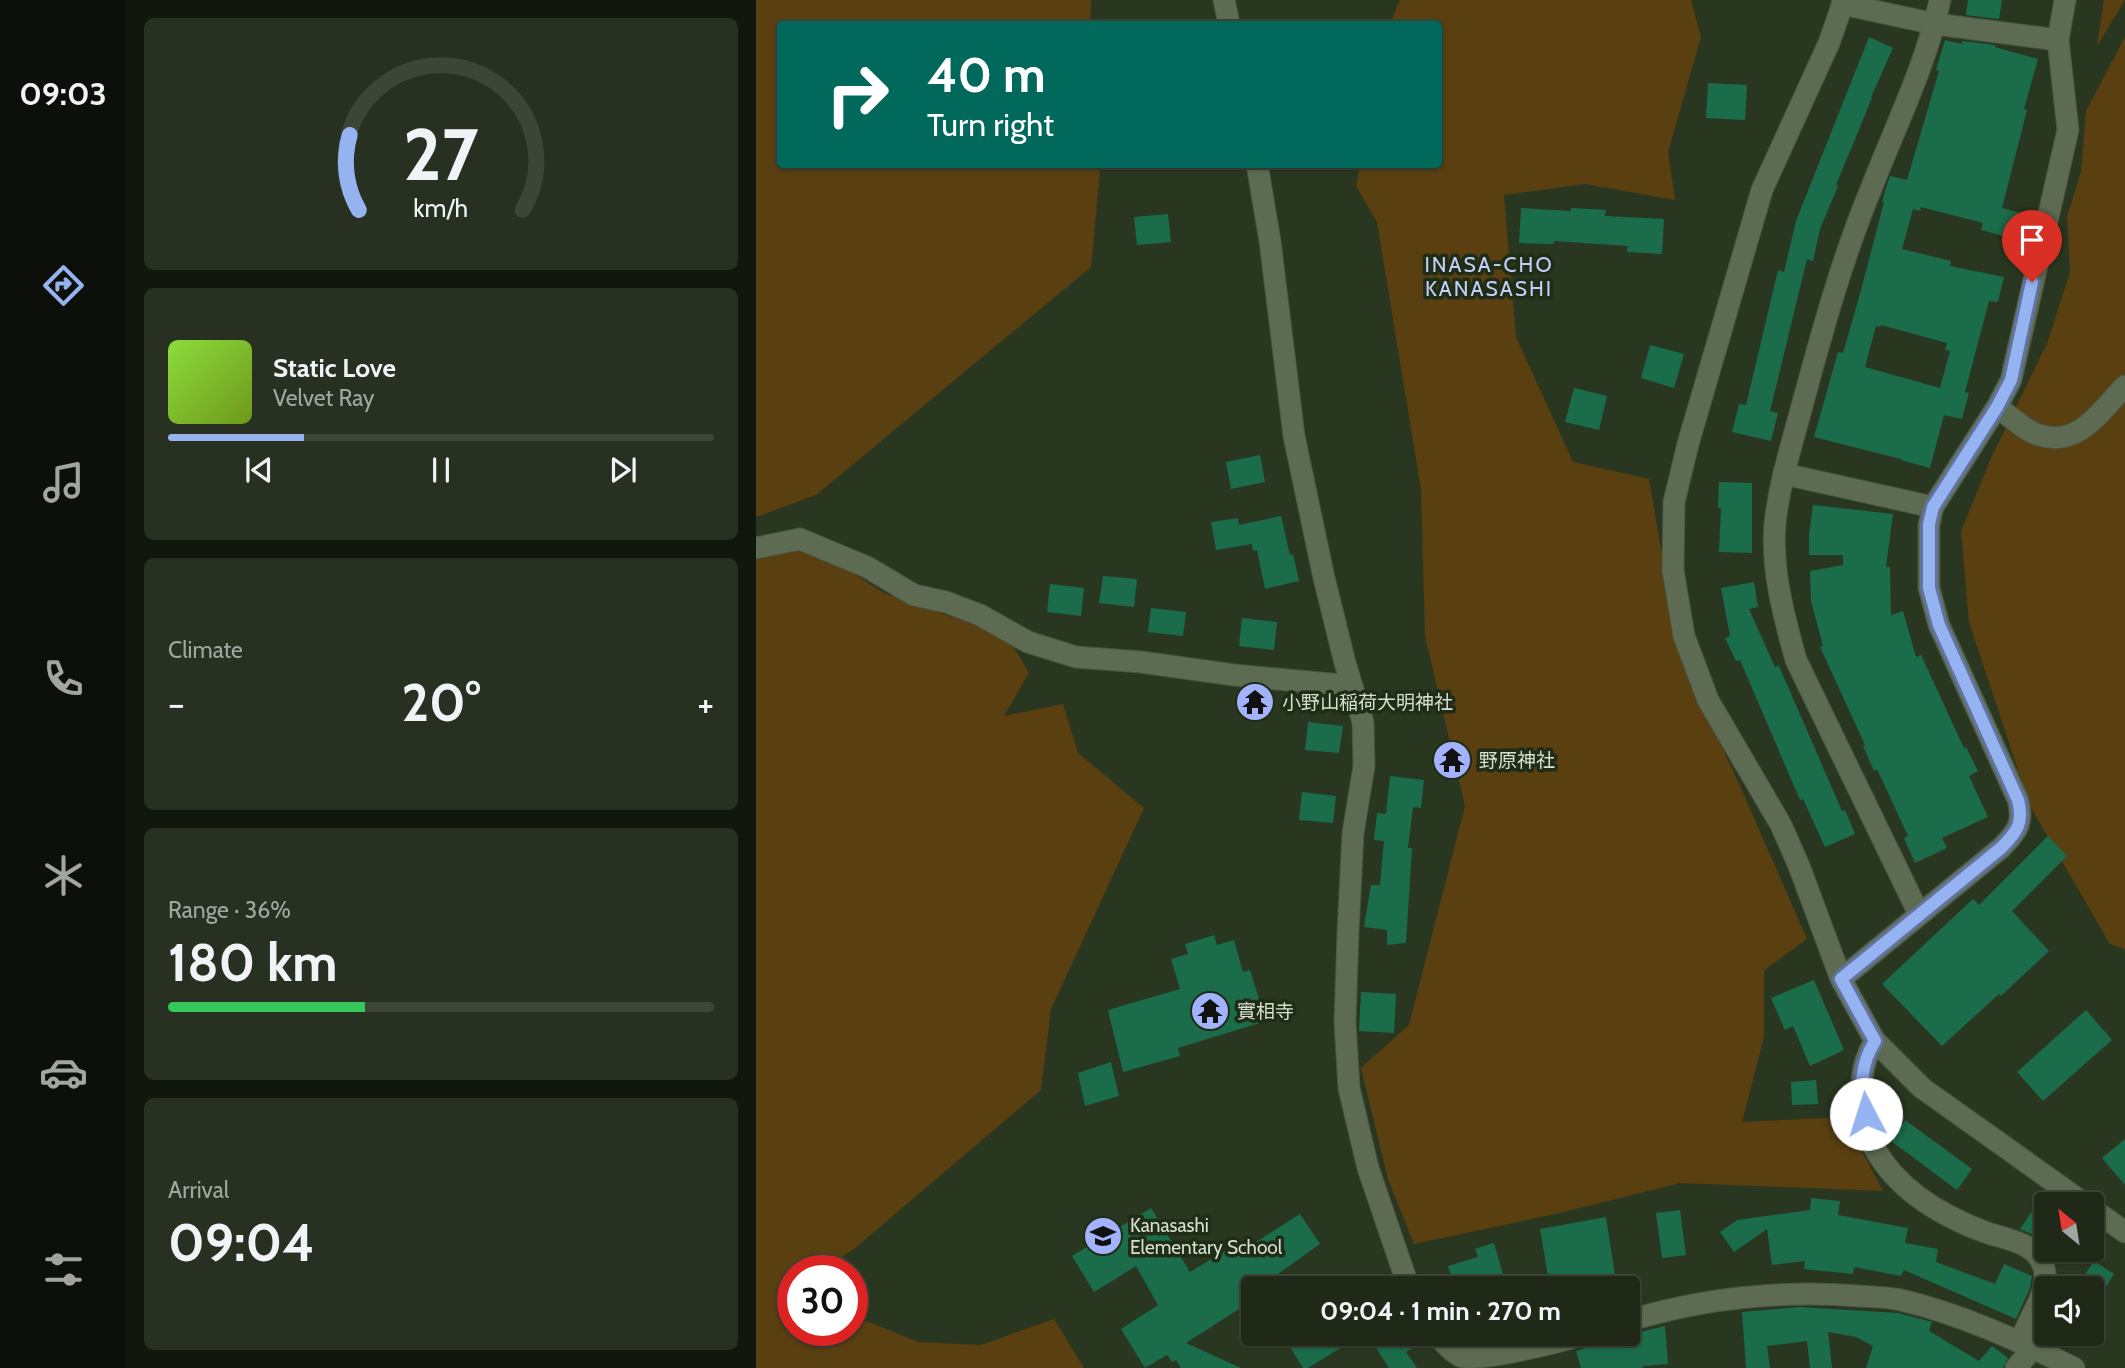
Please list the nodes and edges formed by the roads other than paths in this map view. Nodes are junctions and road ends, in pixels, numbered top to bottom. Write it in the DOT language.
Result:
graph roads {
  1 [pos="1224,0"];
  2 [pos="1940,0"];
  3 [pos="2066,0"];
  4 [pos="1843,2"];
  5 [pos="1228,21"];
  6 [pos="1935,23"];
  7 [pos="2058,40"];
  8 [pos="1258,168"];
  9 [pos="2125,386"];
  10 [pos="1997,407"];
  11 [pos="1784,474"];
  12 [pos="1933,507"];
  13 [pos="756,548"];
  14 [pos="1352,686"];
  15 [pos="1919,914"];
  16 [pos="1841,979"];
  17 [pos="1875,1041"];
  18 [pos="2068,1192"];
  19 [pos="2104,1217"];
  20 [pos="2125,1232"];
  21 [pos="1405,1276"];
  22 [pos="1640,1317"];
  23 [pos="1447,1346"];
  24 [pos="1534,1346"];
  25 [pos="2033,1348"];
  26 [pos="1464,1362"];
  27 [pos="2016,1368"];
  28 [pos="2074,1368"];
  1 -- 5 [label="street"];
  2 -- 6 [label="street"];
  3 -- 7 [label="street"];
  4 -- 6 [label="street"];
  4 -- 16 [label="street"];
  6 -- 7 [label="street"];
  6 -- 11 [label="street"];
  7 -- 10 [label="street"];
  8 -- 14 [label="street"];
  9 -- 10 [label="street"];
  10 -- 12 [label="street"];
  11 -- 12 [label="street"];
  11 -- 15 [label="street"];
  12 -- 15 [label="street"];
  13 -- 14 [label="street"];
  14 -- 21 [label="street"];
  15 -- 16 [label="street"];
  16 -- 17 [label="street"];
  17 -- 18 [label="street"];
  17 -- 25 [label="street"];
  19 -- 20 [label="street"];
  22 -- 25 [label="street"];
  23 -- 26 [label="street"];
  24 -- 26 [label="street"];
  25 -- 27 [label="street"];
  25 -- 28 [label="street"];
}
